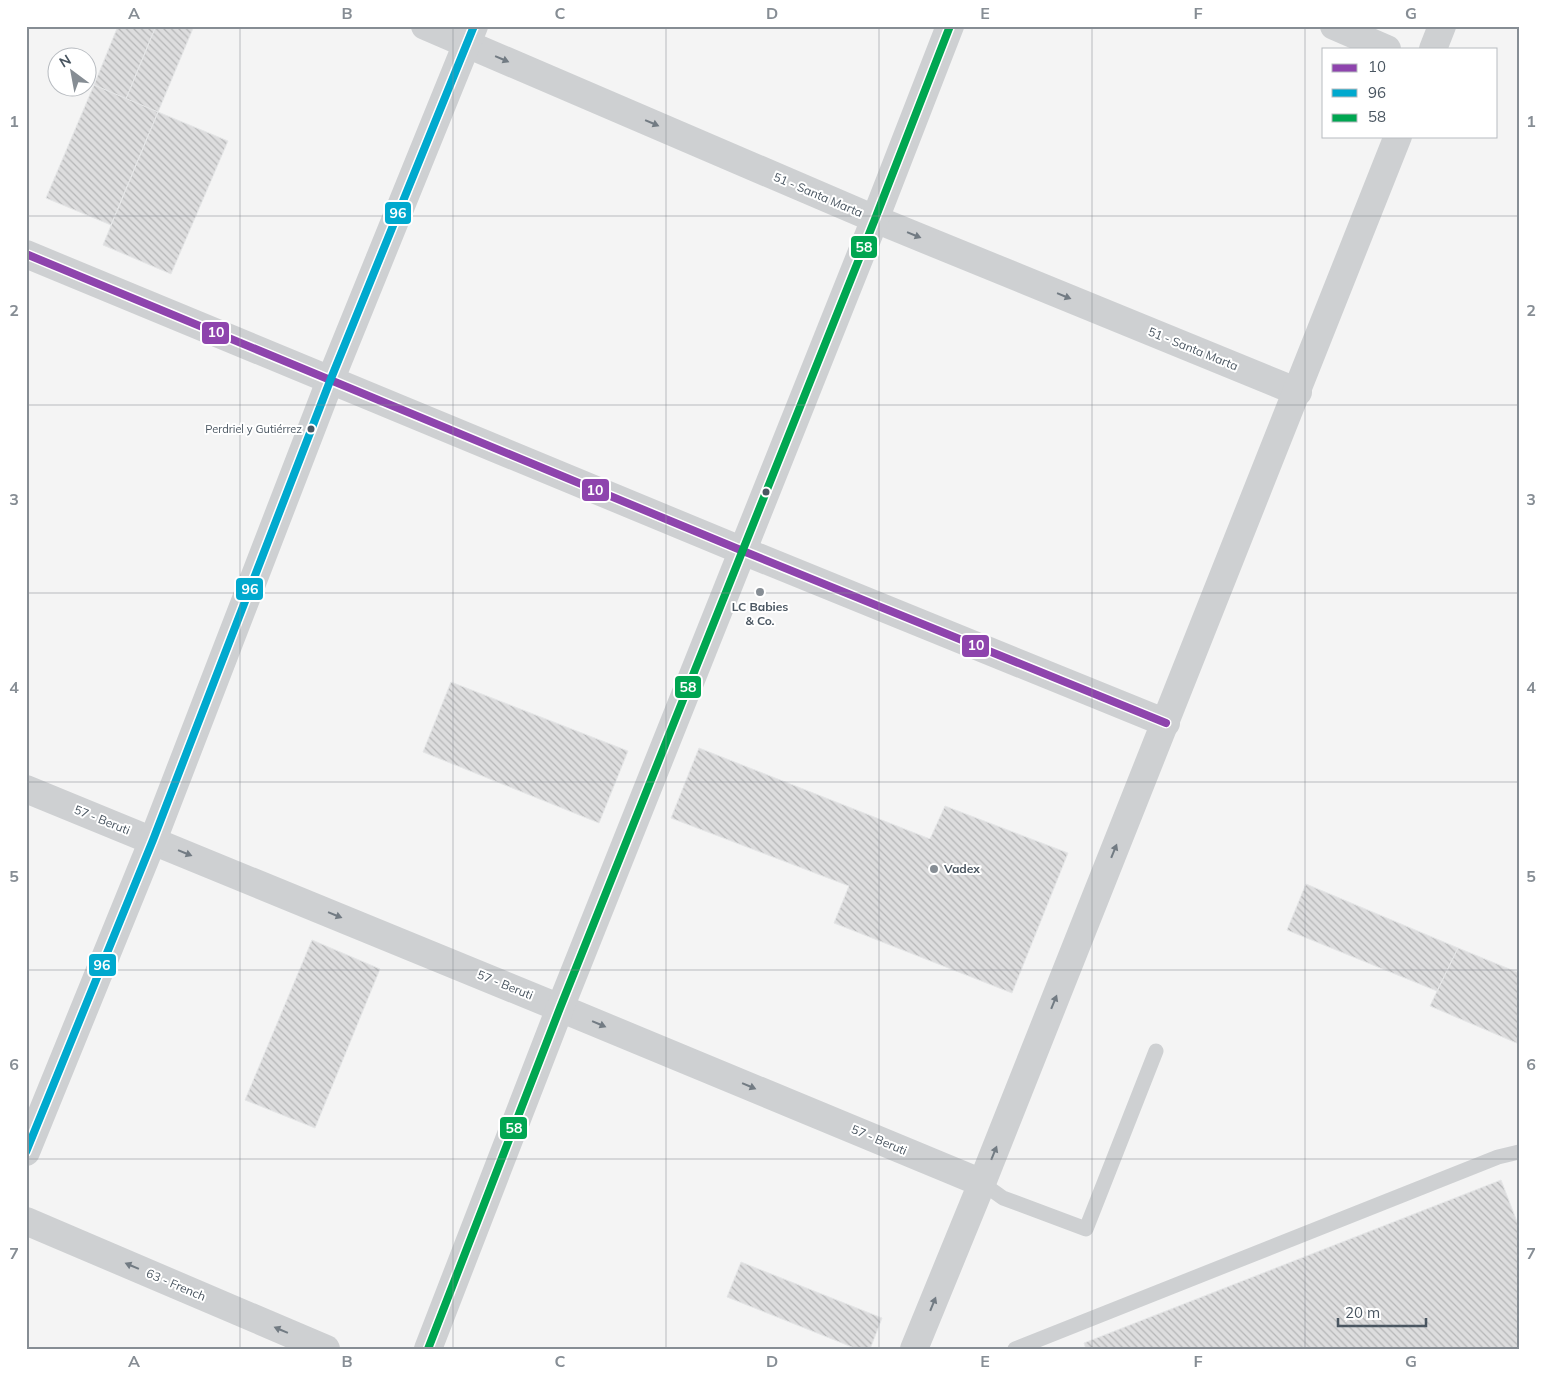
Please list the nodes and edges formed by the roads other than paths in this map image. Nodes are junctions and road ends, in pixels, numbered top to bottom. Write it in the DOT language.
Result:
graph roads {
  1 [pos="425,26"];
  2 [pos="950,26"];
  3 [pos="1334,26"];
  4 [pos="1442,26"];
  5 [pos="471,35"];
  6 [pos="1385,48"];
  7 [pos="1433,48"];
  8 [pos="1397,138"];
  9 [pos="875,219"];
  10 [pos="26,254"];
  11 [pos="330,381"];
  12 [pos="1298,392"];
  13 [pos="743,551"];
  14 [pos="1166,723"];
  15 [pos="26,789"];
  16 [pos="153,840"];
  17 [pos="560,1008"];
  18 [pos="1156,1051"];
  19 [pos="26,1152"];
  20 [pos="1519,1152"];
  21 [pos="982,1183"];
  22 [pos="26,1221"];
  23 [pos="326,1349"];
  24 [pos="428,1349"];
  25 [pos="914,1349"];
  26 [pos="1015,1349"];
  1 -- 5 [label="street, 51 - Santa Marta"];
  2 -- 9 [label="street"];
  3 -- 6 [label="street"];
  4 -- 7 [label="street"];
  5 -- 9 [label="street, 51 - Santa Marta, one-way"];
  5 -- 11 [label="street"];
  8 -- 12 [label="street"];
  9 -- 12 [label="street, 51 - Santa Marta, one-way"];
  9 -- 13 [label="street"];
  10 -- 11 [label="street"];
  11 -- 13 [label="street"];
  11 -- 16 [label="street"];
  12 -- 14 [label="street"];
  13 -- 14 [label="street"];
  13 -- 17 [label="street"];
  21 -- 14 [label="street, one-way"];
  15 -- 16 [label="street, 57 - Beruti"];
  16 -- 17 [label="street, 57 - Beruti, one-way"];
  16 -- 19 [label="street"];
  17 -- 21 [label="street, 57 - Beruti, one-way"];
  17 -- 24 [label="street"];
  18 -- 21 [label="lane"];
  20 -- 26 [label="lane"];
  25 -- 21 [label="street, one-way"];
  23 -- 22 [label="street, 63 - French, one-way"];
}
